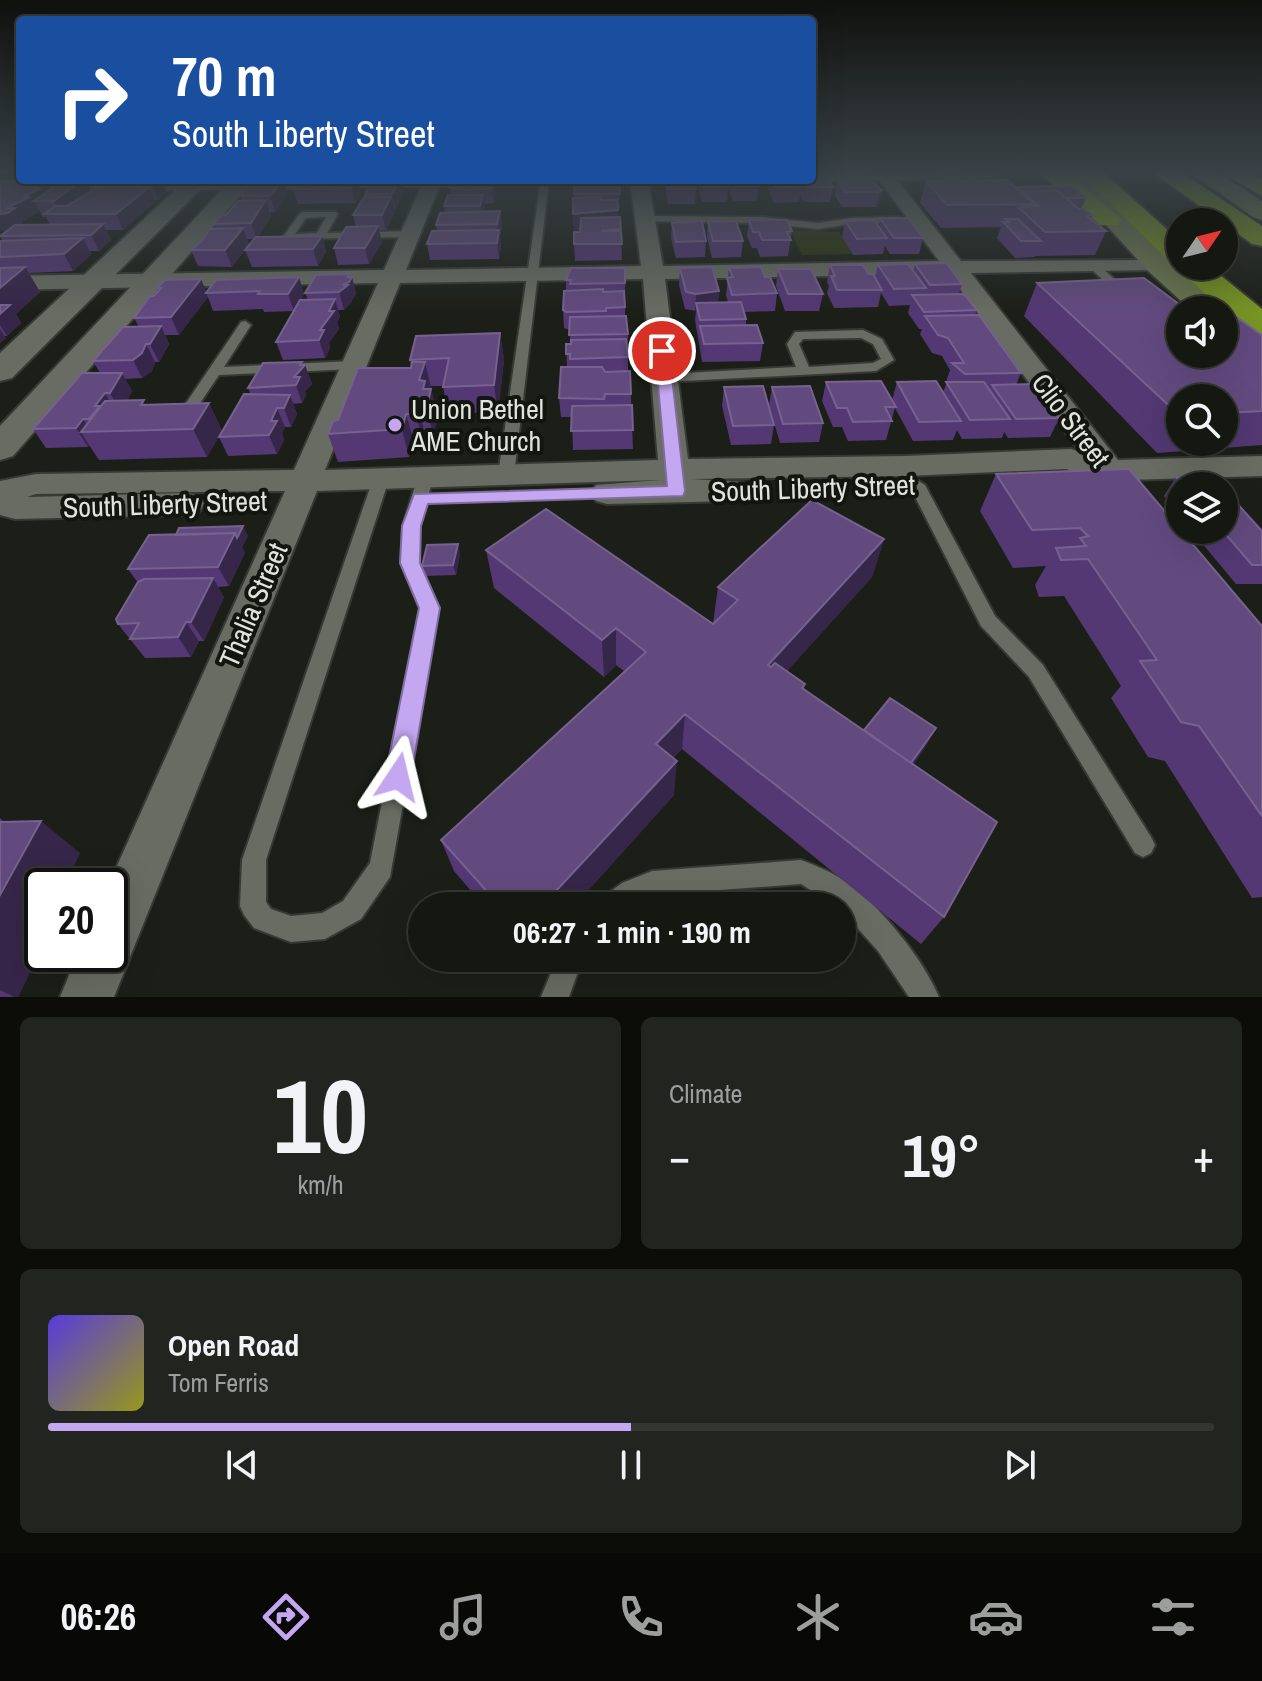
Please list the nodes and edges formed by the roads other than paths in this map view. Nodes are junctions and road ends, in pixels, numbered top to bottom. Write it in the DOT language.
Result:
graph roads {
  1 [pos="645,219"];
  2 [pos="158,220"];
  3 [pos="207,220"];
  4 [pos="416,220"];
  5 [pos="540,220"];
  6 [pos="707,220"];
  7 [pos="919,220"];
  8 [pos="1122,220"];
  9 [pos="1126,220"];
  10 [pos="1129,220"];
  11 [pos="1234,220"];
  12 [pos="1138,230"];
  13 [pos="410,234"];
  14 [pos="320,236"];
  15 [pos="1262,238"];
  16 [pos="1238,239"];
  17 [pos="1166,257"];
  18 [pos="1262,258"];
  19 [pos="1166,260"];
  20 [pos="1093,265"];
  21 [pos="955,268"];
  22 [pos="653,273"];
  23 [pos="1238,273"];
  24 [pos="532,274"];
  25 [pos="392,277"];
  26 [pos="152,280"];
  27 [pos="1185,280"];
  28 [pos="1208,280"];
  29 [pos="94,282"];
  30 [pos="0,283"];
  31 [pos="1262,291"];
  32 [pos="1199,296"];
  33 [pos="1136,305"];
  34 [pos="245,325"];
  35 [pos="1262,326"];
  36 [pos="1238,335"];
  37 [pos="1262,356"];
  38 [pos="354,365"];
  39 [pos="0,371"];
  40 [pos="215,371"];
  41 [pos="804,371"];
  42 [pos="665,378"];
  43 [pos="187,412"];
  44 [pos="0,448"];
  45 [pos="1262,466"];
  46 [pos="1103,471"];
  47 [pos="506,475"];
  48 [pos="675,480"];
  49 [pos="917,485"];
  50 [pos="423,488"];
  51 [pos="378,489"];
  52 [pos="302,491"];
  53 [pos="0,492"];
  54 [pos="0,504"];
  55 [pos="1138,507"];
  56 [pos="1143,845"];
  57 [pos="631,892"];
  58 [pos="836,892"];
  59 [pos="128,900"];
  60 [pos="856,908"];
  61 [pos="97,972"];
  62 [pos="565,972"];
  63 [pos="87,997"];
  64 [pos="555,997"];
  65 [pos="925,997"];
  1 -- 22 [label="street"];
  2 -- 29 [label="street"];
  3 -- 26 [label="street"];
  4 -- 13 [label="street, Thalia Street"];
  5 -- 24 [label="lane"];
  6 -- 7 [label="lane"];
  7 -- 21 [label="street, Clio Street"];
  8 -- 12 [label="highway"];
  9 -- 12 [label="main road"];
  10 -- 12 [label="highway"];
  11 -- 15 [label="highway"];
  12 -- 17 [label="main road"];
  13 -- 14 [label="lane"];
  13 -- 25 [label="street, Thalia Street"];
  16 -- 18 [label="highway"];
  19 -- 20 [label="street"];
  20 -- 21 [label="street"];
  20 -- 33 [label="lane"];
  21 -- 22 [label="street"];
  21 -- 46 [label="street, Clio Street"];
  22 -- 24 [label="street"];
  22 -- 42 [label="street"];
  23 -- 31 [label="highway"];
  24 -- 25 [label="street"];
  24 -- 47 [label="lane"];
  25 -- 26 [label="street"];
  25 -- 38 [label="street, Thalia Street"];
  26 -- 29 [label="street"];
  26 -- 44 [label="street"];
  27 -- 32 [label="main road"];
  28 -- 35 [label="highway"];
  29 -- 30 [label="street"];
  29 -- 39 [label="street"];
  34 -- 40 [label="lane"];
  36 -- 37 [label="main road"];
  38 -- 40 [label="lane"];
  38 -- 52 [label="street, Thalia Street"];
  40 -- 43 [label="lane"];
  41 -- 41 [label="lane"];
  41 -- 42 [label="lane"];
  42 -- 48 [label="street"];
  45 -- 46 [label="street, South Liberty Street"];
  46 -- 48 [label="street, South Liberty Street"];
  46 -- 49 [label="street, South Liberty Street"];
  46 -- 55 [label="street, Clio Street"];
  47 -- 48 [label="street, South Liberty Street"];
  47 -- 50 [label="street, South Liberty Street"];
  48 -- 49 [label="street, South Liberty Street"];
  48 -- 50 [label="street, South Liberty Street"];
  49 -- 56 [label="lane"];
  50 -- 51 [label="street, South Liberty Street"];
  50 -- 51 [label="lane"];
  51 -- 52 [label="street, South Liberty Street"];
  52 -- 53 [label="street, South Liberty Street"];
  52 -- 54 [label="street, South Liberty Street"];
  52 -- 59 [label="street, Thalia Street"];
  57 -- 58 [label="lane"];
  60 -- 65 [label="lane"];
  61 -- 63 [label="street"];
  62 -- 64 [label="lane"];
}
